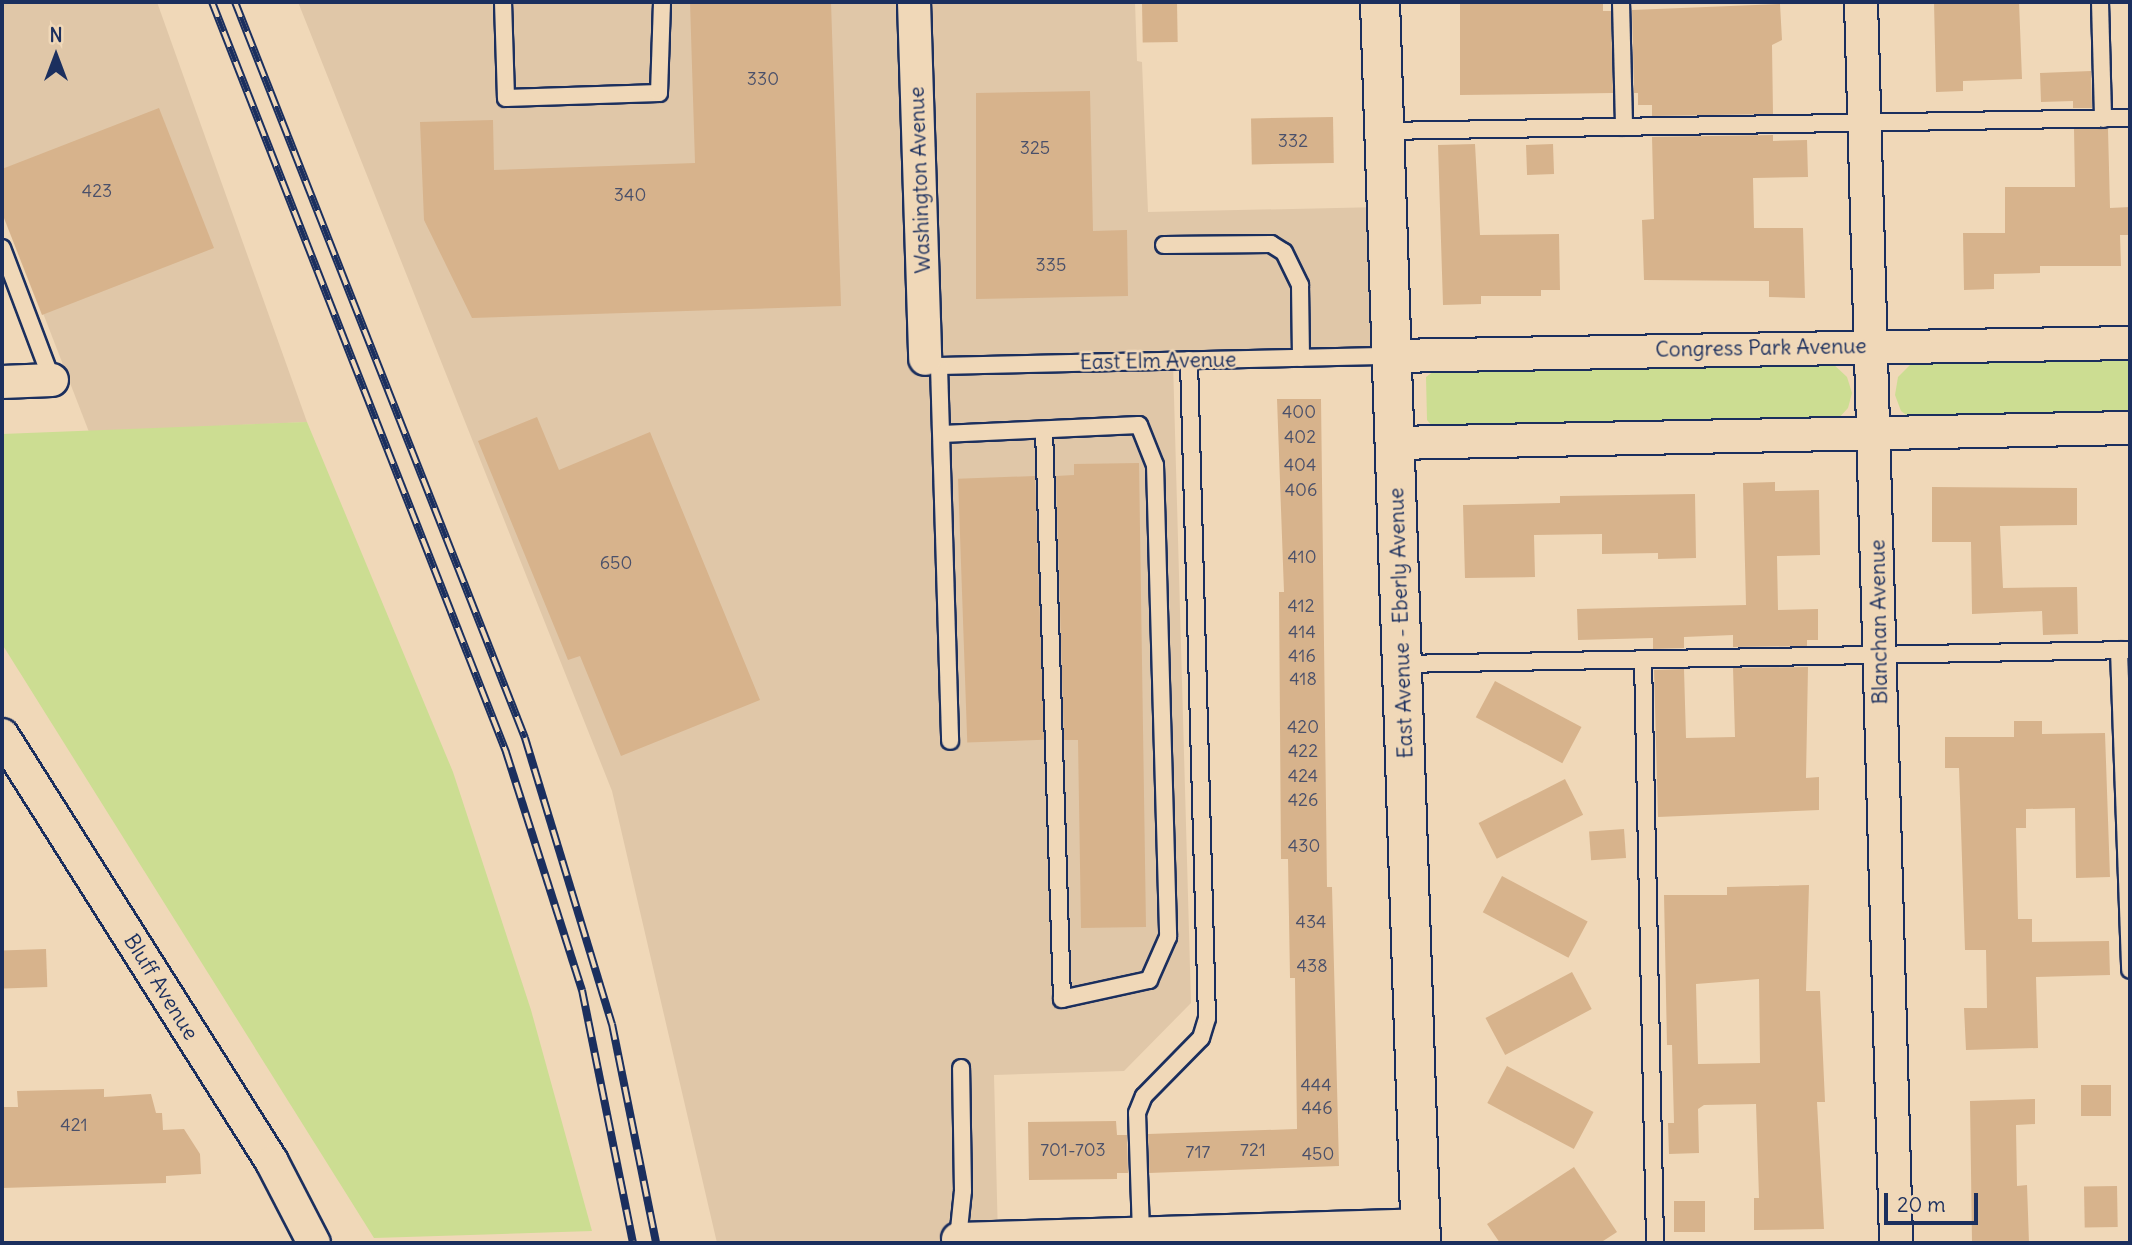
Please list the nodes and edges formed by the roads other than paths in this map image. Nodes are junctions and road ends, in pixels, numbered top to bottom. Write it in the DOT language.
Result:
graph roads {
  1 [pos="503,2"];
  2 [pos="663,2"];
  3 [pos="914,2"];
  4 [pos="1380,2"];
  5 [pos="1621,2"];
  6 [pos="1861,2"];
  7 [pos="2100,2"];
  8 [pos="2130,118"];
  9 [pos="2103,119"];
  10 [pos="1866,124"];
  11 [pos="1624,127"];
  12 [pos="1384,131"];
  13 [pos="1164,246"];
  14 [pos="2,248"];
  15 [pos="2130,343"];
  16 [pos="1873,346"];
  17 [pos="1392,356"];
  18 [pos="1301,358"];
  19 [pos="1189,360"];
  20 [pos="932,362"];
  21 [pos="52,380"];
  22 [pos="2,382"];
  23 [pos="2130,428"];
  24 [pos="1044,430"];
  25 [pos="1875,432"];
  26 [pos="942,434"];
  27 [pos="1395,443"];
  28 [pos="2124,650"];
  29 [pos="1880,654"];
  30 [pos="1643,659"];
  31 [pos="1402,664"];
  32 [pos="2,735"];
  33 [pos="950,741"];
  34 [pos="2130,970"];
  35 [pos="961,1068"];
  36 [pos="1141,1233"];
  37 [pos="1421,1234"];
  38 [pos="958,1239"];
  39 [pos="1102,1239"];
  40 [pos="314,1243"];
  41 [pos="1654,1243"];
  42 [pos="1896,1243"];
  1 -- 2 [label="lane"];
  3 -- 20 [label="street, Washington Avenue"];
  4 -- 12 [label="main road, East Avenue - Eberly Avenue"];
  5 -- 11 [label="lane"];
  6 -- 10 [label="street, Blanchan Avenue"];
  7 -- 9 [label="lane"];
  8 -- 9 [label="lane"];
  9 -- 10 [label="lane"];
  10 -- 11 [label="lane"];
  10 -- 16 [label="street, Blanchan Avenue"];
  11 -- 12 [label="lane"];
  12 -- 17 [label="main road, East Avenue - Eberly Avenue"];
  13 -- 18 [label="lane"];
  14 -- 21 [label="lane"];
  15 -- 16 [label="street, Congress Park Avenue"];
  16 -- 17 [label="street, Congress Park Avenue"];
  16 -- 25 [label="street, Blanchan Avenue"];
  17 -- 18 [label="lane, East Elm Avenue"];
  17 -- 27 [label="main road, East Avenue - Eberly Avenue"];
  18 -- 19 [label="lane, East Elm Avenue"];
  19 -- 20 [label="lane, East Elm Avenue"];
  19 -- 36 [label="lane"];
  20 -- 26 [label="lane"];
  21 -- 22 [label="street"];
  23 -- 25 [label="street"];
  24 -- 24 [label="lane"];
  24 -- 26 [label="lane"];
  25 -- 27 [label="street"];
  25 -- 29 [label="street, Blanchan Avenue"];
  26 -- 33 [label="lane"];
  27 -- 31 [label="main road, East Avenue - Eberly Avenue"];
  28 -- 29 [label="lane"];
  28 -- 34 [label="lane"];
  29 -- 30 [label="lane"];
  29 -- 42 [label="street, Blanchan Avenue"];
  30 -- 31 [label="lane"];
  30 -- 41 [label="lane"];
  31 -- 37 [label="main road, East Avenue - Eberly Avenue"];
  32 -- 40 [label="street, Bluff Avenue"];
  35 -- 38 [label="lane"];
  36 -- 37 [label="street"];
  36 -- 39 [label="street"];
  38 -- 39 [label="street"];
}
